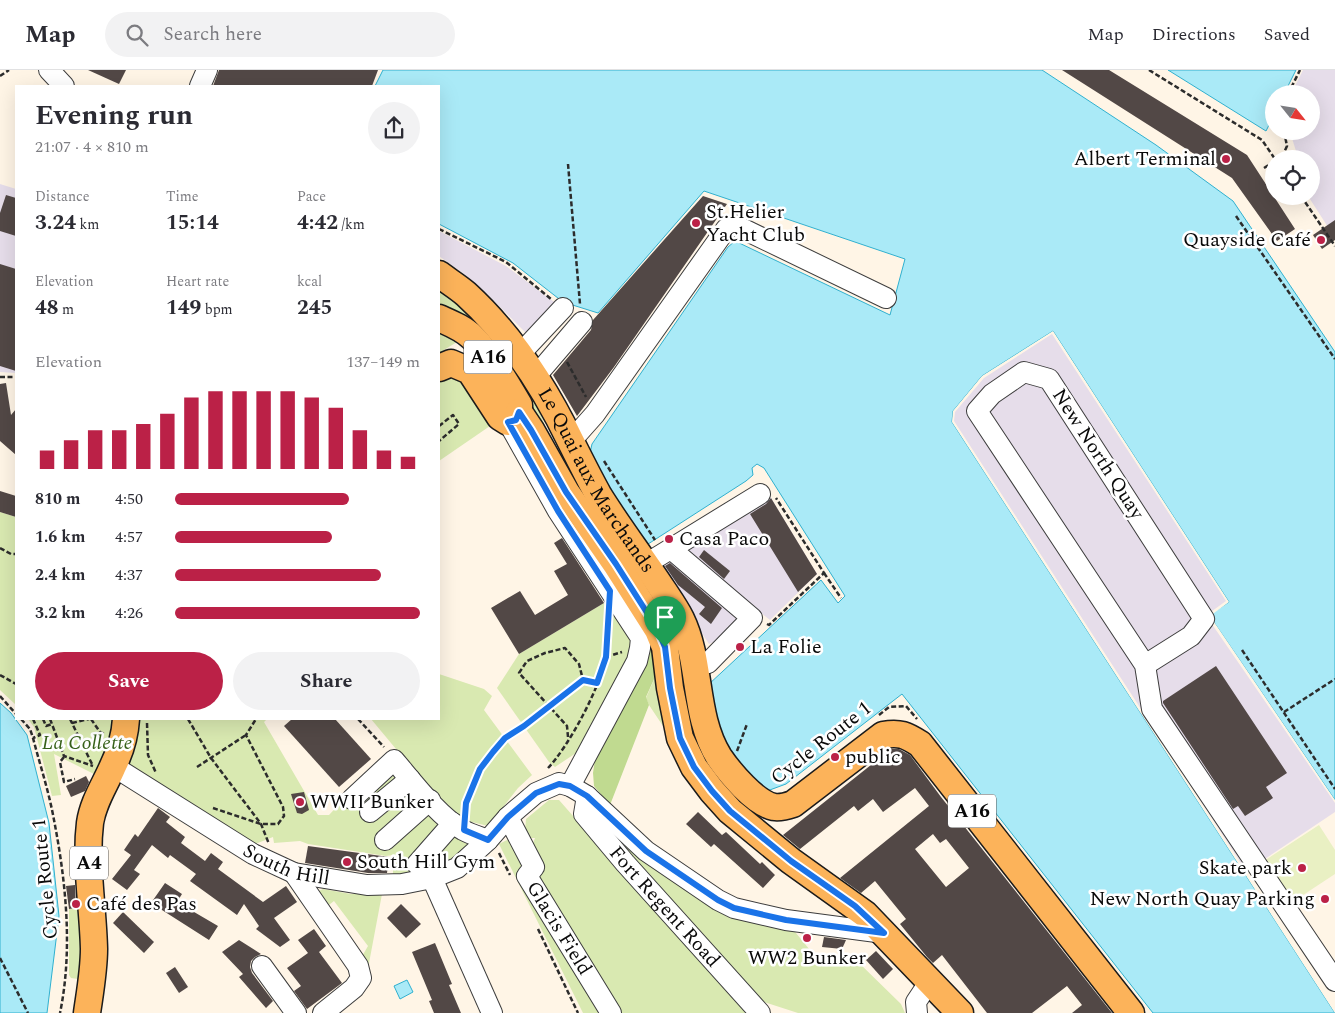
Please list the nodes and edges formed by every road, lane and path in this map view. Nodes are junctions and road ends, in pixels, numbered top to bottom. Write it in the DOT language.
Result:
graph roads {
  1 [pos="9,70"];
  2 [pos="49,70"];
  3 [pos="207,70"];
  4 [pos="1149,70"];
  5 [pos="1300,70"];
  6 [pos="0,76"];
  7 [pos="63,85"];
  8 [pos="200,85"];
  9 [pos="1292,85"];
  10 [pos="1269,150"];
  11 [pos="568,164"];
  12 [pos="1307,205"];
  13 [pos="1236,216"];
  14 [pos="440,229"];
  15 [pos="1335,246"];
  16 [pos="440,275"];
  17 [pos="886,298"];
  18 [pos="563,308"];
  19 [pos="440,318"];
  20 [pos="582,322"];
  21 [pos="559,348"];
  22 [pos="519,355"];
  23 [pos="1335,359"];
  24 [pos="440,368"];
  25 [pos="15,377"];
  26 [pos="535,377"];
  27 [pos="0,378"];
  28 [pos="595,414"];
  29 [pos="514,417"];
  30 [pos="440,425"];
  31 [pos="440,440"];
  32 [pos="571,441"];
  33 [pos="599,453"];
  34 [pos="760,494"];
  35 [pos="0,548"];
  36 [pos="15,554"];
  37 [pos="660,556"];
  38 [pos="824,573"];
  39 [pos="610,591"];
  40 [pos="841,598"];
  41 [pos="747,613"];
  42 [pos="1242,650"];
  43 [pos="1145,665"];
  44 [pos="696,666"];
  45 [pos="0,675"];
  46 [pos="1335,679"];
  47 [pos="583,680"];
  48 [pos="15,683"];
  49 [pos="597,683"];
  50 [pos="0,696"];
  51 [pos="549,707"];
  52 [pos="1284,712"];
  53 [pos="15,713"];
  54 [pos="874,719"];
  55 [pos="22,720"];
  56 [pos="33,720"];
  57 [pos="43,720"];
  58 [pos="50,720"];
  59 [pos="70,720"];
  60 [pos="86,720"];
  61 [pos="91,720"];
  62 [pos="126,720"];
  63 [pos="147,720"];
  64 [pos="189,720"];
  65 [pos="255,720"];
  66 [pos="359,720"];
  67 [pos="918,721"];
  68 [pos="52,723"];
  69 [pos="72,723"];
  70 [pos="747,724"];
  71 [pos="246,735"];
  72 [pos="109,737"];
  73 [pos="33,738"];
  74 [pos="568,739"];
  75 [pos="737,753"];
  76 [pos="64,756"];
  77 [pos="211,758"];
  78 [pos="394,760"];
  79 [pos="197,767"];
  80 [pos="548,768"];
  81 [pos="104,773"];
  82 [pos="158,777"];
  83 [pos="410,778"];
  84 [pos="75,779"];
  85 [pos="1335,789"];
  86 [pos="578,791"];
  87 [pos="352,799"];
  88 [pos="430,800"];
  89 [pos="206,806"];
  90 [pos="370,812"];
  91 [pos="508,817"];
  92 [pos="261,824"];
  93 [pos="458,827"];
  94 [pos="385,840"];
  95 [pos="488,840"];
  96 [pos="417,864"];
  97 [pos="294,873"];
  98 [pos="432,878"];
  99 [pos="512,879"];
  100 [pos="537,926"];
  101 [pos="884,933"];
  102 [pos="0,958"];
  103 [pos="262,966"];
  104 [pos="930,981"];
  105 [pos="1335,981"];
  106 [pos="28,1013"];
  107 [pos="60,1013"];
  108 [pos="87,1013"];
  109 [pos="296,1013"];
  110 [pos="323,1013"];
  111 [pos="492,1013"];
  112 [pos="578,1013"];
  113 [pos="611,1013"];
  114 [pos="760,1013"];
  115 [pos="917,1013"];
  116 [pos="960,1013"];
  117 [pos="1131,1013"];
  1 -- 6 [label="path"];
  2 -- 7 [label="street"];
  3 -- 8 [label="street"];
  4 -- 10 [label="path"];
  5 -- 9 [label="path"];
  11 -- 20 [label="path"];
  12 -- 15 [label="path"];
  13 -- 23 [label="path"];
  14 -- 18 [label="path"];
  16 -- 22 [label="main road, Le Quai aux Marchands / A16"];
  17 -- 28 [label="street"];
  18 -- 22 [label="street"];
  19 -- 29 [label="main road, A16"];
  20 -- 21 [label="street"];
  21 -- 26 [label="street"];
  21 -- 28 [label="path"];
  22 -- 26 [label="main road, Le Quai aux Marchands / A16"];
  24 -- 29 [label="main road"];
  25 -- 27 [label="path"];
  26 -- 32 [label="main road, Le Quai aux Marchands / A16"];
  28 -- 32 [label="street"];
  29 -- 39 [label="street"];
  29 -- 101 [label="main road"];
  30 -- 31 [label="path"];
  32 -- 37 [label="main road, Le Quai aux Marchands / A16"];
  33 -- 37 [label="path"];
  34 -- 37 [label="street"];
  34 -- 38 [label="path"];
  35 -- 36 [label="path"];
  37 -- 41 [label="street"];
  37 -- 44 [label="main road, Le Quai aux Marchands / A16"];
  38 -- 40 [label="path"];
  38 -- 41 [label="path"];
  39 -- 49 [label="path"];
  39 -- 86 [label="street"];
  41 -- 44 [label="street"];
  42 -- 52 [label="path"];
  43 -- 43 [label="street, New North Quay"];
  43 -- 105 [label="street, New North Quay"];
  44 -- 117 [label="main road, Le Quai aux Marchands / A16"];
  45 -- 48 [label="path"];
  46 -- 52 [label="path"];
  47 -- 49 [label="path"];
  47 -- 51 [label="path"];
  47 -- 51 [label="path"];
  49 -- 74 [label="path"];
  50 -- 53 [label="path"];
  51 -- 74 [label="path"];
  51 -- 93 [label="path"];
  52 -- 85 [label="path"];
  54 -- 67 [label="path, Cycle Route 1"];
  55 -- 73 [label="path, Cycle Route 1"];
  56 -- 73 [label="path"];
  57 -- 68 [label="path"];
  58 -- 68 [label="path"];
  59 -- 69 [label="path"];
  60 -- 69 [label="path"];
  61 -- 72 [label="path"];
  62 -- 81 [label="main road, A4"];
  63 -- 82 [label="path"];
  64 -- 77 [label="path"];
  65 -- 71 [label="path"];
  66 -- 78 [label="path"];
  68 -- 76 [label="path"];
  69 -- 81 [label="path"];
  70 -- 75 [label="path"];
  71 -- 77 [label="path"];
  71 -- 92 [label="path"];
  73 -- 107 [label="path, Cycle Route 1"];
  74 -- 80 [label="path"];
  76 -- 81 [label="path"];
  76 -- 84 [label="path"];
  77 -- 79 [label="path"];
  77 -- 92 [label="path"];
  78 -- 83 [label="street"];
  78 -- 87 [label="street"];
  81 -- 97 [label="street, South Hill"];
  81 -- 108 [label="main road, A4"];
  83 -- 88 [label="street"];
  83 -- 90 [label="street"];
  86 -- 91 [label="street, South Hill"];
  86 -- 101 [label="street"];
  86 -- 114 [label="street, Fort Regent Road"];
  88 -- 93 [label="street"];
  88 -- 94 [label="street"];
  89 -- 92 [label="path"];
  91 -- 95 [label="street, South Hill"];
  91 -- 113 [label="street, Glacis Field"];
  93 -- 95 [label="street"];
  93 -- 96 [label="street"];
  95 -- 98 [label="street, South Hill"];
  95 -- 99 [label="path"];
  97 -- 98 [label="street, South Hill"];
  97 -- 110 [label="street"];
  98 -- 111 [label="street"];
  100 -- 112 [label="path"];
  101 -- 104 [label="main road"];
  102 -- 106 [label="path"];
  103 -- 109 [label="street"];
  104 -- 115 [label="street"];
  104 -- 116 [label="main road"];
}
